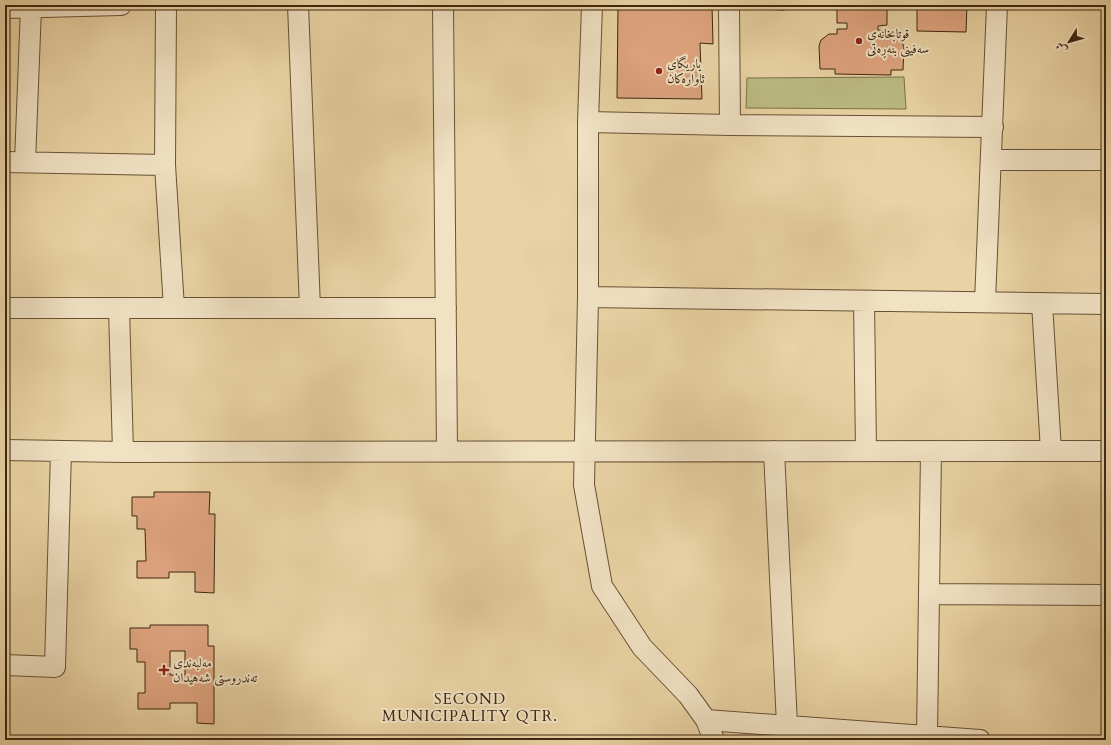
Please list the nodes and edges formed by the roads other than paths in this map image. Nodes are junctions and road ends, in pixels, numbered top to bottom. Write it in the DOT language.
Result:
graph roads {
  1 [pos="121,5"];
  2 [pos="166,5"];
  3 [pos="298,5"];
  4 [pos="443,5"];
  5 [pos="592,5"];
  6 [pos="729,5"];
  7 [pos="997,5"];
  8 [pos="31,7"];
  9 [pos="5,8"];
  10 [pos="588,122"];
  11 [pos="730,125"];
  12 [pos="993,127"];
  13 [pos="990,160"];
  14 [pos="1106,160"];
  15 [pos="5,162"];
  16 [pos="25,162"];
  17 [pos="165,166"];
  18 [pos="588,297"];
  19 [pos="864,301"];
  20 [pos="985,302"];
  21 [pos="1042,303"];
  22 [pos="1106,304"];
  23 [pos="5,308"];
  24 [pos="119,308"];
  25 [pos="174,308"];
  26 [pos="310,308"];
  27 [pos="446,308"];
  28 [pos="5,450"];
  29 [pos="61,451"];
  30 [pos="447,451"];
  31 [pos="585,451"];
  32 [pos="774,451"];
  33 [pos="866,451"];
  34 [pos="931,451"];
  35 [pos="1051,451"];
  36 [pos="1106,451"];
  37 [pos="123,452"];
  38 [pos="929,594"];
  39 [pos="1106,595"];
  40 [pos="5,665"];
  41 [pos="706,720"];
  42 [pos="787,726"];
  43 [pos="814,734"];
  44 [pos="877,736"];
  45 [pos="927,736"];
  46 [pos="714,740"];
  47 [pos="980,740"];
  1 -- 8 [label="street"];
  2 -- 17 [label="street"];
  3 -- 26 [label="street"];
  4 -- 27 [label="street"];
  5 -- 10 [label="street"];
  6 -- 11 [label="street"];
  7 -- 12 [label="street"];
  8 -- 9 [label="street"];
  8 -- 16 [label="street"];
  10 -- 11 [label="street"];
  10 -- 18 [label="street"];
  11 -- 12 [label="street"];
  12 -- 13 [label="street"];
  13 -- 14 [label="street"];
  13 -- 20 [label="street"];
  15 -- 16 [label="street"];
  16 -- 17 [label="street"];
  17 -- 25 [label="street"];
  18 -- 19 [label="street"];
  18 -- 31 [label="street"];
  19 -- 20 [label="street"];
  19 -- 33 [label="street"];
  20 -- 21 [label="street"];
  21 -- 22 [label="street"];
  21 -- 35 [label="street"];
  23 -- 24 [label="street"];
  24 -- 25 [label="street"];
  24 -- 37 [label="street"];
  25 -- 26 [label="street"];
  26 -- 27 [label="street"];
  27 -- 30 [label="street"];
  28 -- 29 [label="street"];
  29 -- 37 [label="street"];
  29 -- 40 [label="street"];
  30 -- 31 [label="street"];
  30 -- 37 [label="street"];
  31 -- 32 [label="street"];
  31 -- 41 [label="street"];
  32 -- 33 [label="street"];
  32 -- 42 [label="street"];
  33 -- 34 [label="street"];
  34 -- 35 [label="street"];
  34 -- 38 [label="street"];
  35 -- 36 [label="street"];
  38 -- 39 [label="street"];
  38 -- 45 [label="street"];
  41 -- 42 [label="street"];
  41 -- 46 [label="street"];
  42 -- 43 [label="street"];
  43 -- 44 [label="street"];
  44 -- 45 [label="street"];
  45 -- 47 [label="street"];
}
